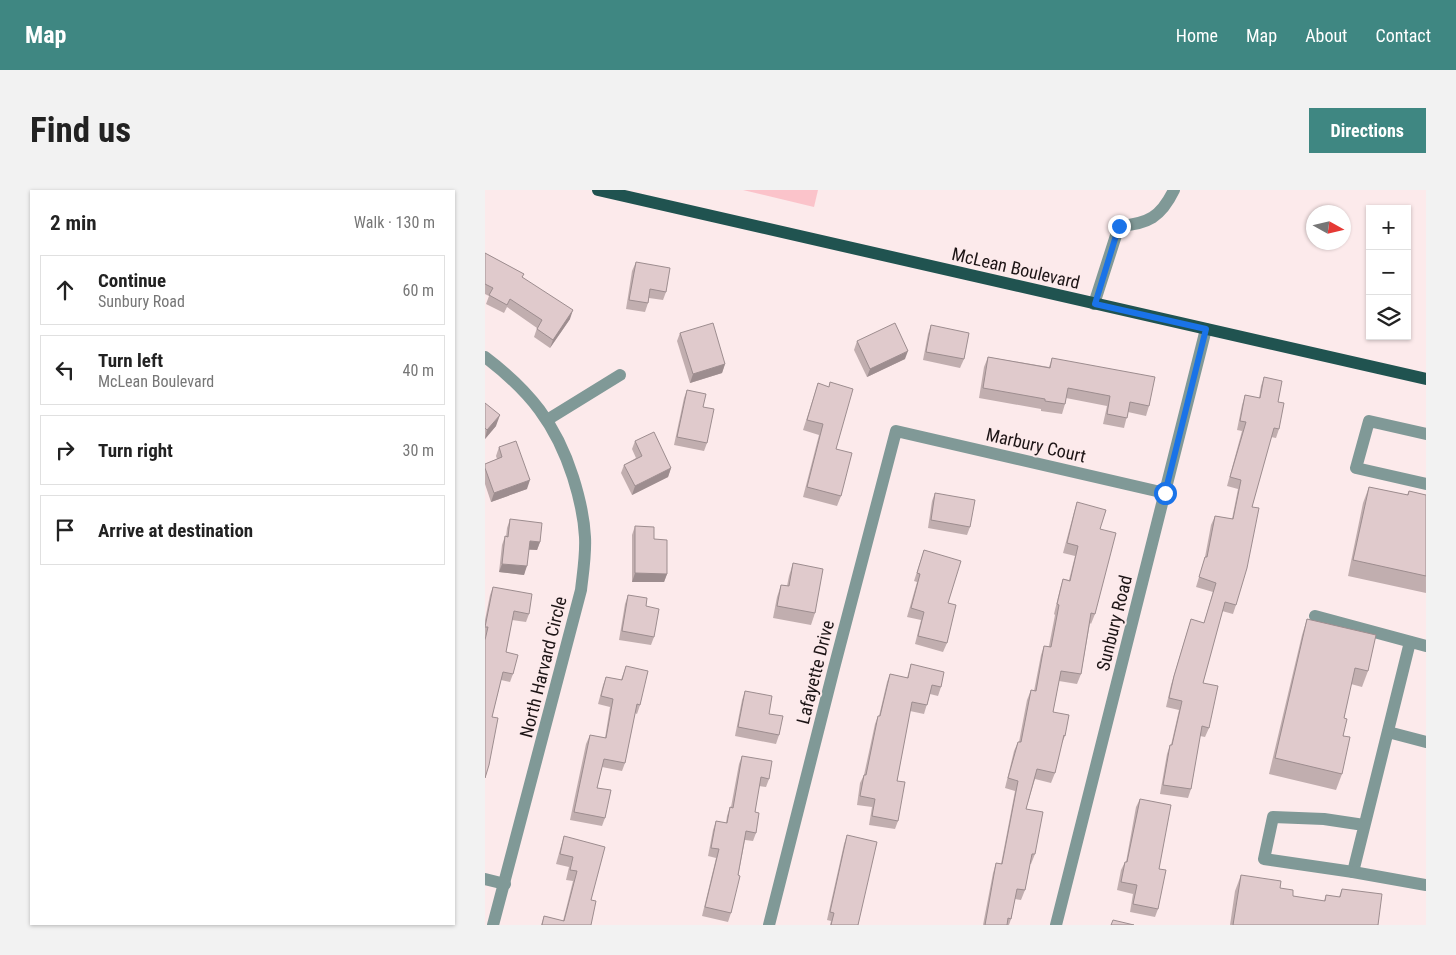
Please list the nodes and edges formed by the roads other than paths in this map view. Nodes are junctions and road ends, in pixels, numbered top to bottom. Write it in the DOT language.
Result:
graph roads {
  1 [pos="598,190"];
  2 [pos="1174,190"];
  3 [pos="1095,304"];
  4 [pos="1206,329"];
  5 [pos="485,357"];
  6 [pos="620,375"];
  7 [pos="1426,379"];
  8 [pos="547,420"];
  9 [pos="899,432"];
  10 [pos="1426,434"];
  11 [pos="1426,484"];
  12 [pos="1165,493"];
  13 [pos="1315,616"];
  14 [pos="1410,642"];
  15 [pos="1426,646"];
  16 [pos="1388,732"];
  17 [pos="1426,742"];
  18 [pos="1365,825"];
  19 [pos="1353,872"];
  20 [pos="485,879"];
  21 [pos="505,884"];
  22 [pos="1426,885"];
  23 [pos="493,925"];
  24 [pos="769,925"];
  25 [pos="1056,925"];
  1 -- 3 [label="main road, McLean Boulevard"];
  2 -- 3 [label="street"];
  3 -- 4 [label="main road, McLean Boulevard"];
  4 -- 7 [label="main road, McLean Boulevard"];
  4 -- 12 [label="street, Sunbury Road"];
  5 -- 8 [label="street, North Harvard Circle"];
  6 -- 8 [label="street"];
  8 -- 21 [label="street, North Harvard Circle"];
  9 -- 12 [label="street, Marbury Court"];
  9 -- 24 [label="street, Lafayette Drive"];
  10 -- 11 [label="street"];
  12 -- 25 [label="street, Sunbury Road"];
  13 -- 14 [label="street"];
  14 -- 15 [label="street"];
  14 -- 16 [label="street"];
  16 -- 17 [label="street"];
  16 -- 18 [label="street"];
  18 -- 19 [label="street"];
  18 -- 19 [label="street"];
  19 -- 22 [label="street"];
  20 -- 21 [label="street"];
  21 -- 23 [label="street, North Harvard Circle"];
}
